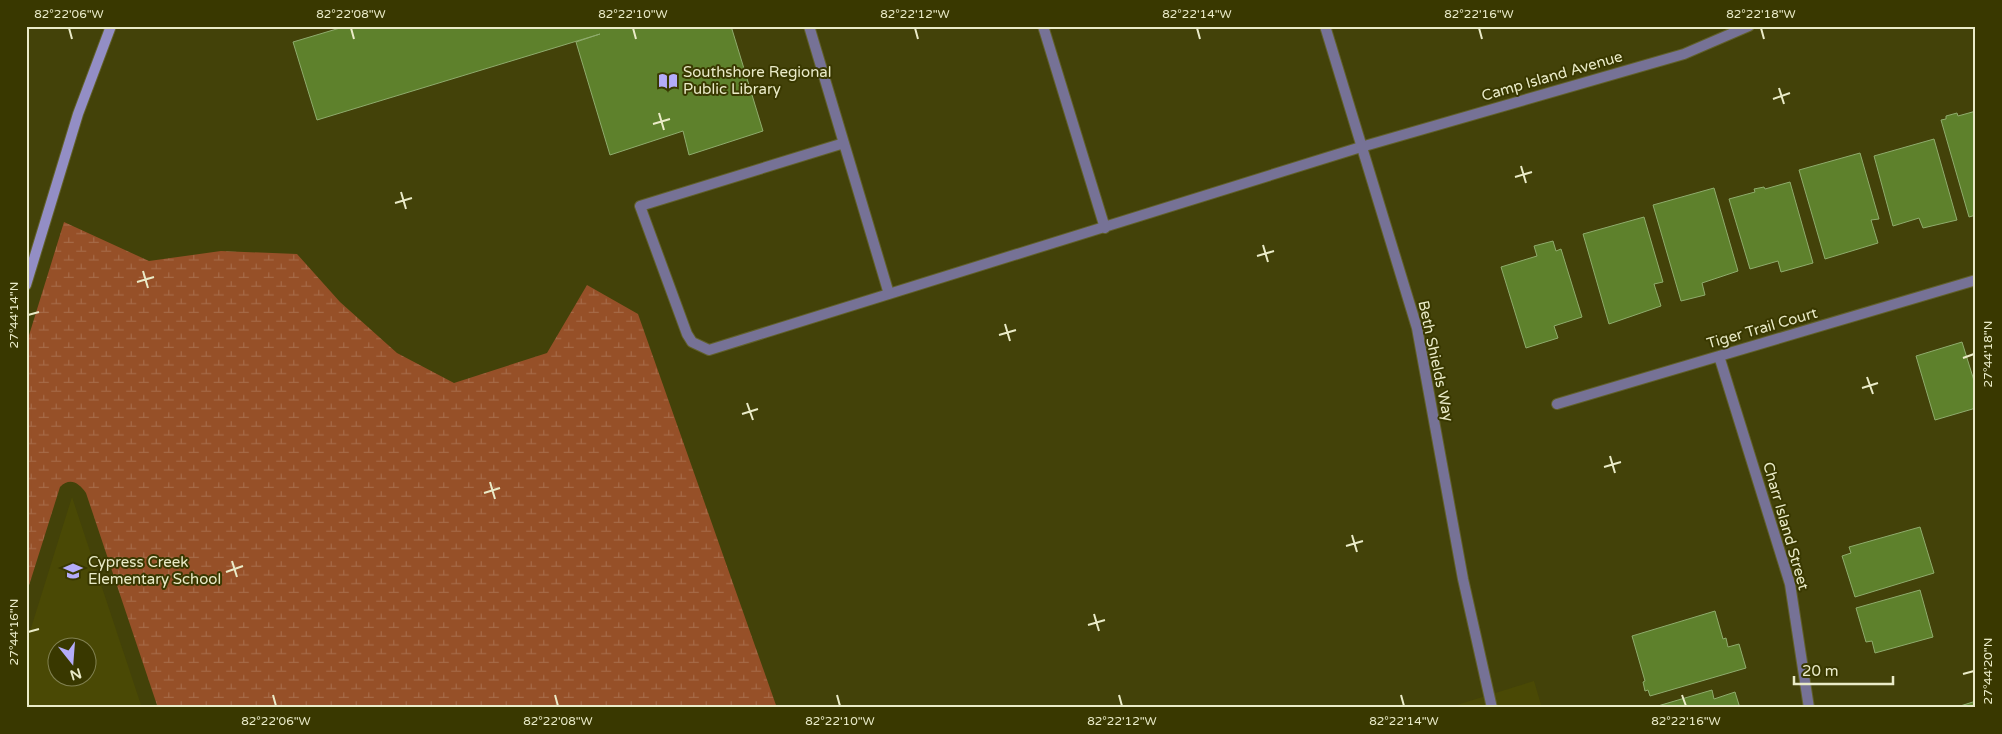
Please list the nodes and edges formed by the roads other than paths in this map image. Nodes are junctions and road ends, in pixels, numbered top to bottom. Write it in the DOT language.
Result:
graph roads {
  1 [pos="111,26"];
  2 [pos="809,26"];
  3 [pos="1043,26"];
  4 [pos="1325,26"];
  5 [pos="1749,26"];
  6 [pos="844,143"];
  7 [pos="1361,147"];
  8 [pos="1105,228"];
  9 [pos="1976,280"];
  10 [pos="26,285"];
  11 [pos="889,294"];
  12 [pos="1719,356"];
  13 [pos="1557,404"];
  14 [pos="1492,708"];
  15 [pos="1809,708"];
  1 -- 10 [label="street"];
  2 -- 6 [label="street"];
  3 -- 8 [label="street"];
  4 -- 7 [label="street, Beth Shields Way"];
  5 -- 7 [label="street, Camp Island Avenue"];
  6 -- 11 [label="street"];
  6 -- 11 [label="street, Camp Island Avenue"];
  7 -- 8 [label="street, Camp Island Avenue"];
  7 -- 14 [label="street, Beth Shields Way"];
  8 -- 11 [label="street, Camp Island Avenue"];
  9 -- 12 [label="street, Tiger Trail Court"];
  12 -- 13 [label="street, Tiger Trail Court"];
  12 -- 15 [label="street, Charr Island Street"];
}
